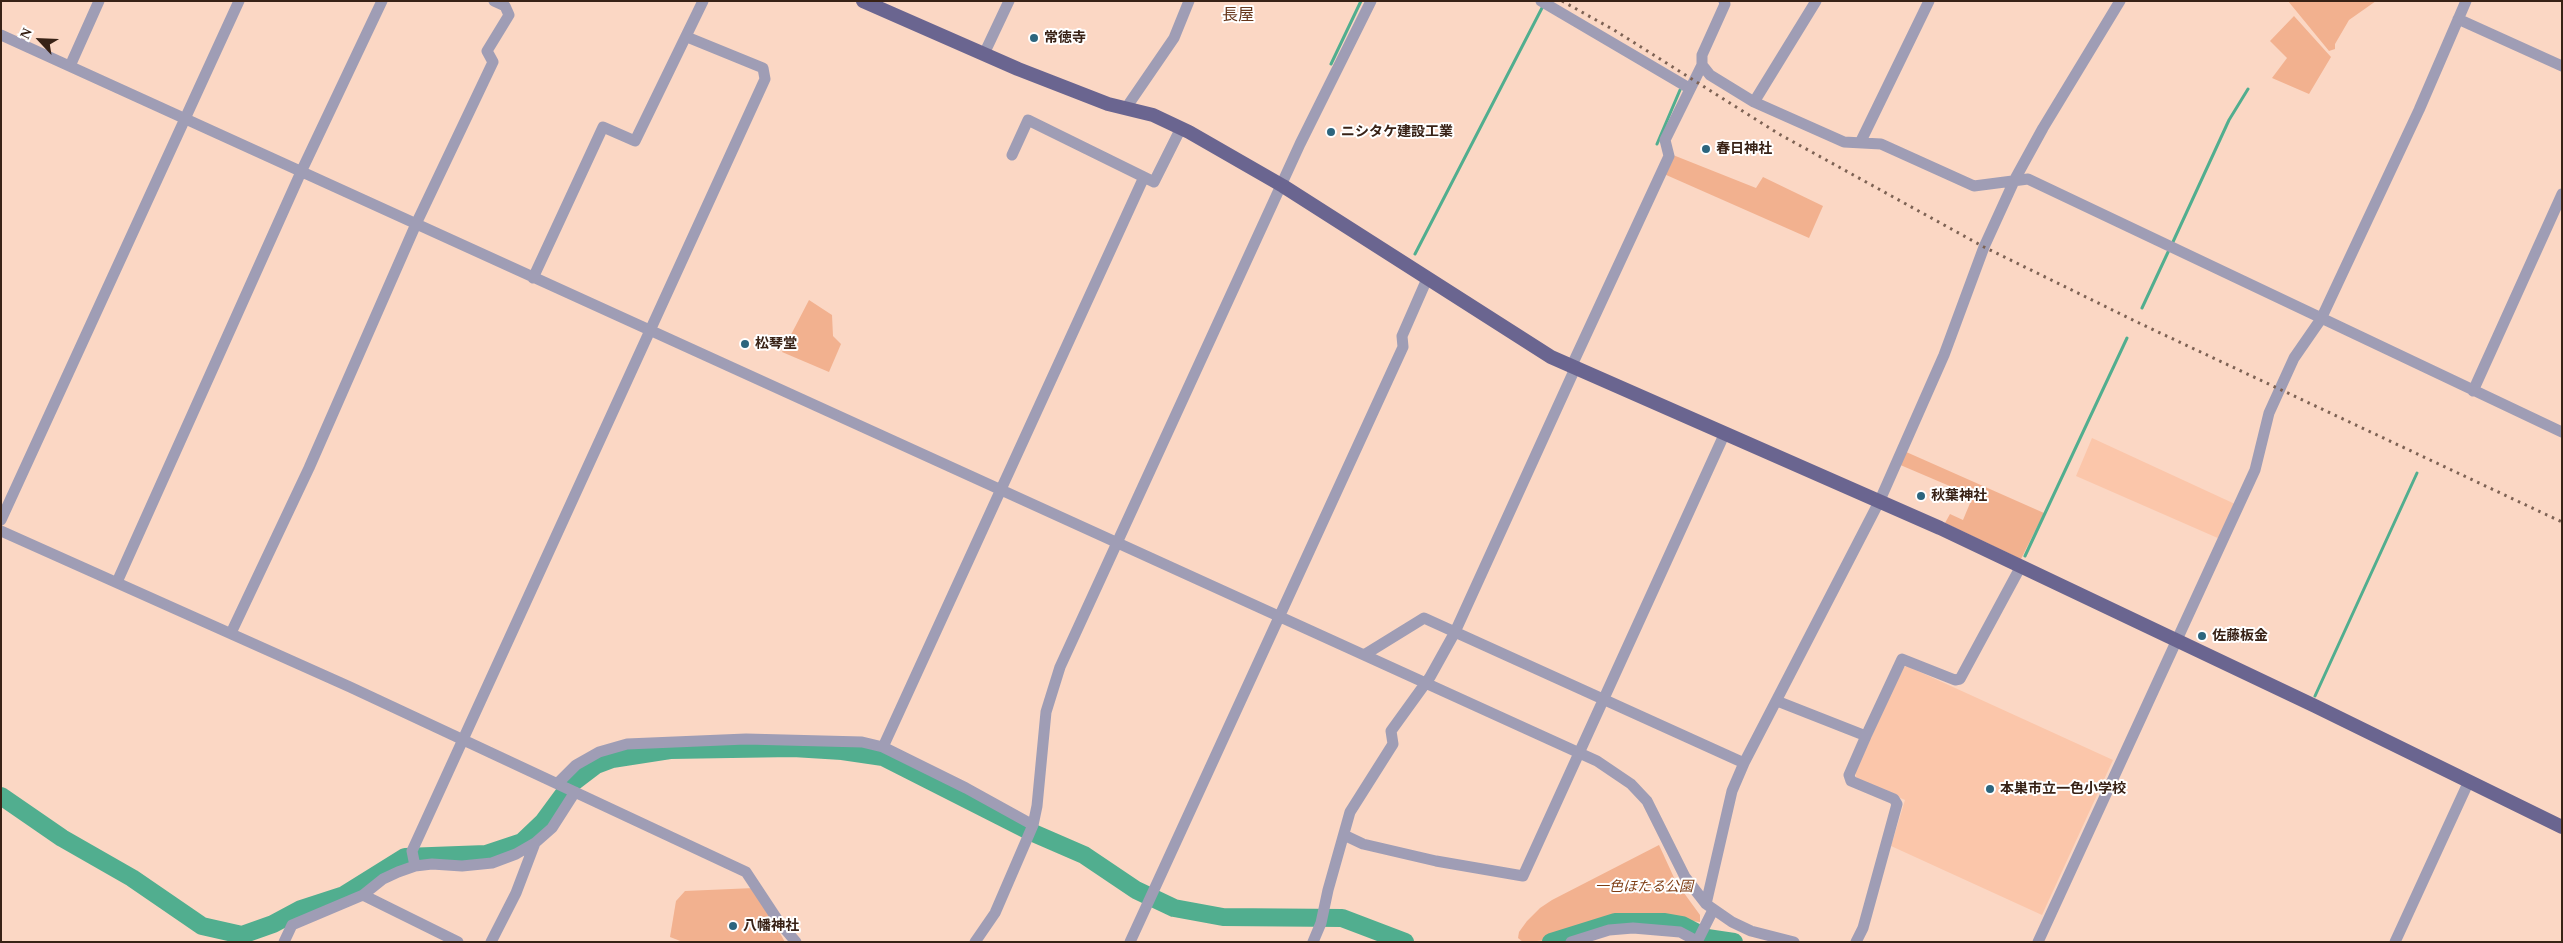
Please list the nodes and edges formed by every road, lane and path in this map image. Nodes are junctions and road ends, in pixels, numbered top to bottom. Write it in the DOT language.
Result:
graph roads {
  1 [pos="99,1"];
  2 [pos="239,1"];
  3 [pos="382,1"];
  4 [pos="494,1"];
  5 [pos="703,1"];
  6 [pos="1009,1"];
  7 [pos="1189,1"];
  8 [pos="1371,1"];
  9 [pos="1541,1"];
  10 [pos="1724,1"];
  11 [pos="1816,1"];
  12 [pos="1929,1"];
  13 [pos="2120,1"];
  14 [pos="2466,1"];
  15 [pos="871,3"];
  16 [pos="2458,19"];
  17 [pos="1,35"];
  18 [pos="687,37"];
  19 [pos="984,54"];
  20 [pos="1702,65"];
  21 [pos="70,66"];
  22 [pos="2562,66"];
  23 [pos="1689,88"];
  24 [pos="1754,102"];
  25 [pos="1126,108"];
  26 [pos="186,119"];
  27 [pos="1182,128"];
  28 [pos="1860,143"];
  29 [pos="1012,155"];
  30 [pos="301,172"];
  31 [pos="1144,177"];
  32 [pos="2015,179"];
  33 [pos="1283,186"];
  34 [pos="2562,194"];
  35 [pos="416,224"];
  36 [pos="533,278"];
  37 [pos="1427,279"];
  38 [pos="2321,319"];
  39 [pos="648,331"];
  40 [pos="1573,367"];
  41 [pos="2472,391"];
  42 [pos="2562,432"];
  43 [pos="1724,435"];
  44 [pos="1000,490"];
  45 [pos="1880,500"];
  46 [pos="1,520"];
  47 [pos="1,530"];
  48 [pos="1117,544"];
  49 [pos="2021,566"];
  50 [pos="117,582"];
  51 [pos="1280,617"];
  52 [pos="1455,632"];
  53 [pos="231,633"];
  54 [pos="2175,640"];
  55 [pos="1364,655"];
  56 [pos="1426,683"];
  57 [pos="1606,700"];
  58 [pos="1777,700"];
  59 [pos="1866,736"];
  60 [pos="463,741"];
  61 [pos="883,747"];
  62 [pos="1579,753"];
  63 [pos="1744,763"];
  64 [pos="2469,781"];
  65 [pos="558,783"];
  66 [pos="576,792"];
  67 [pos="1033,825"];
  68 [pos="2562,827"];
  69 [pos="1344,835"];
  70 [pos="535,843"];
  71 [pos="414,860"];
  72 [pos="363,896"];
  73 [pos="1710,907"];
  74 [pos="284,942"];
  75 [pos="458,942"];
  76 [pos="491,942"];
  77 [pos="795,942"];
  78 [pos="975,942"];
  79 [pos="1130,942"];
  80 [pos="1313,942"];
  81 [pos="1571,942"];
  82 [pos="1697,942"];
  83 [pos="1794,942"];
  84 [pos="1856,942"];
  85 [pos="2038,942"];
  86 [pos="2395,942"];
  1 -- 21 [label="street"];
  2 -- 26 [label="street"];
  3 -- 30 [label="street"];
  4 -- 35 [label="street"];
  5 -- 18 [label="street"];
  6 -- 19 [label="street"];
  7 -- 25 [label="street"];
  8 -- 33 [label="street"];
  9 -- 23 [label="street"];
  10 -- 20 [label="street"];
  11 -- 24 [label="street"];
  12 -- 28 [label="street"];
  13 -- 32 [label="street"];
  14 -- 16 [label="street"];
  15 -- 19 [label="main road"];
  16 -- 22 [label="street"];
  16 -- 38 [label="street"];
  17 -- 21 [label="street"];
  18 -- 36 [label="street"];
  18 -- 39 [label="street"];
  19 -- 25 [label="main road"];
  20 -- 23 [label="street"];
  20 -- 24 [label="street"];
  21 -- 26 [label="street"];
  23 -- 40 [label="street"];
  24 -- 28 [label="street"];
  25 -- 27 [label="main road"];
  26 -- 30 [label="street"];
  26 -- 46 [label="street"];
  27 -- 31 [label="street"];
  27 -- 33 [label="main road"];
  28 -- 32 [label="street"];
  29 -- 31 [label="street"];
  30 -- 35 [label="street"];
  30 -- 50 [label="street"];
  31 -- 44 [label="street"];
  32 -- 38 [label="street"];
  32 -- 45 [label="street"];
  33 -- 37 [label="main road"];
  33 -- 48 [label="street"];
  34 -- 41 [label="street"];
  35 -- 36 [label="street"];
  35 -- 53 [label="street"];
  36 -- 39 [label="street"];
  37 -- 40 [label="main road"];
  37 -- 51 [label="street"];
  38 -- 41 [label="street"];
  38 -- 54 [label="street"];
  39 -- 44 [label="street"];
  39 -- 60 [label="street"];
  40 -- 43 [label="main road"];
  40 -- 52 [label="street"];
  41 -- 42 [label="street"];
  43 -- 45 [label="main road"];
  43 -- 57 [label="street"];
  44 -- 48 [label="street"];
  44 -- 61 [label="street"];
  45 -- 49 [label="main road"];
  45 -- 58 [label="street"];
  47 -- 50 [label="street"];
  48 -- 51 [label="street"];
  48 -- 67 [label="street"];
  49 -- 54 [label="main road"];
  49 -- 59 [label="street"];
  50 -- 53 [label="street"];
  51 -- 55 [label="street"];
  51 -- 79 [label="street"];
  52 -- 55 [label="street"];
  52 -- 56 [label="street"];
  52 -- 57 [label="street"];
  53 -- 60 [label="street"];
  54 -- 64 [label="main road"];
  54 -- 85 [label="street"];
  55 -- 56 [label="street"];
  56 -- 62 [label="street"];
  56 -- 69 [label="street"];
  57 -- 62 [label="street"];
  57 -- 63 [label="street"];
  58 -- 59 [label="street"];
  58 -- 63 [label="street"];
  59 -- 84 [label="street"];
  60 -- 65 [label="street"];
  60 -- 71 [label="street"];
  61 -- 65 [label="street"];
  61 -- 67 [label="street"];
  62 -- 69 [label="street"];
  62 -- 73 [label="street"];
  63 -- 73 [label="street"];
  64 -- 68 [label="main road"];
  64 -- 86 [label="street"];
  65 -- 66 [label="street"];
  66 -- 70 [label="street"];
  66 -- 77 [label="street"];
  67 -- 78 [label="street"];
  69 -- 80 [label="street"];
  70 -- 71 [label="street"];
  70 -- 76 [label="street"];
  71 -- 72 [label="street"];
  72 -- 74 [label="street"];
  72 -- 75 [label="street"];
  73 -- 82 [label="street"];
  73 -- 83 [label="street"];
  81 -- 82 [label="street"];
}
